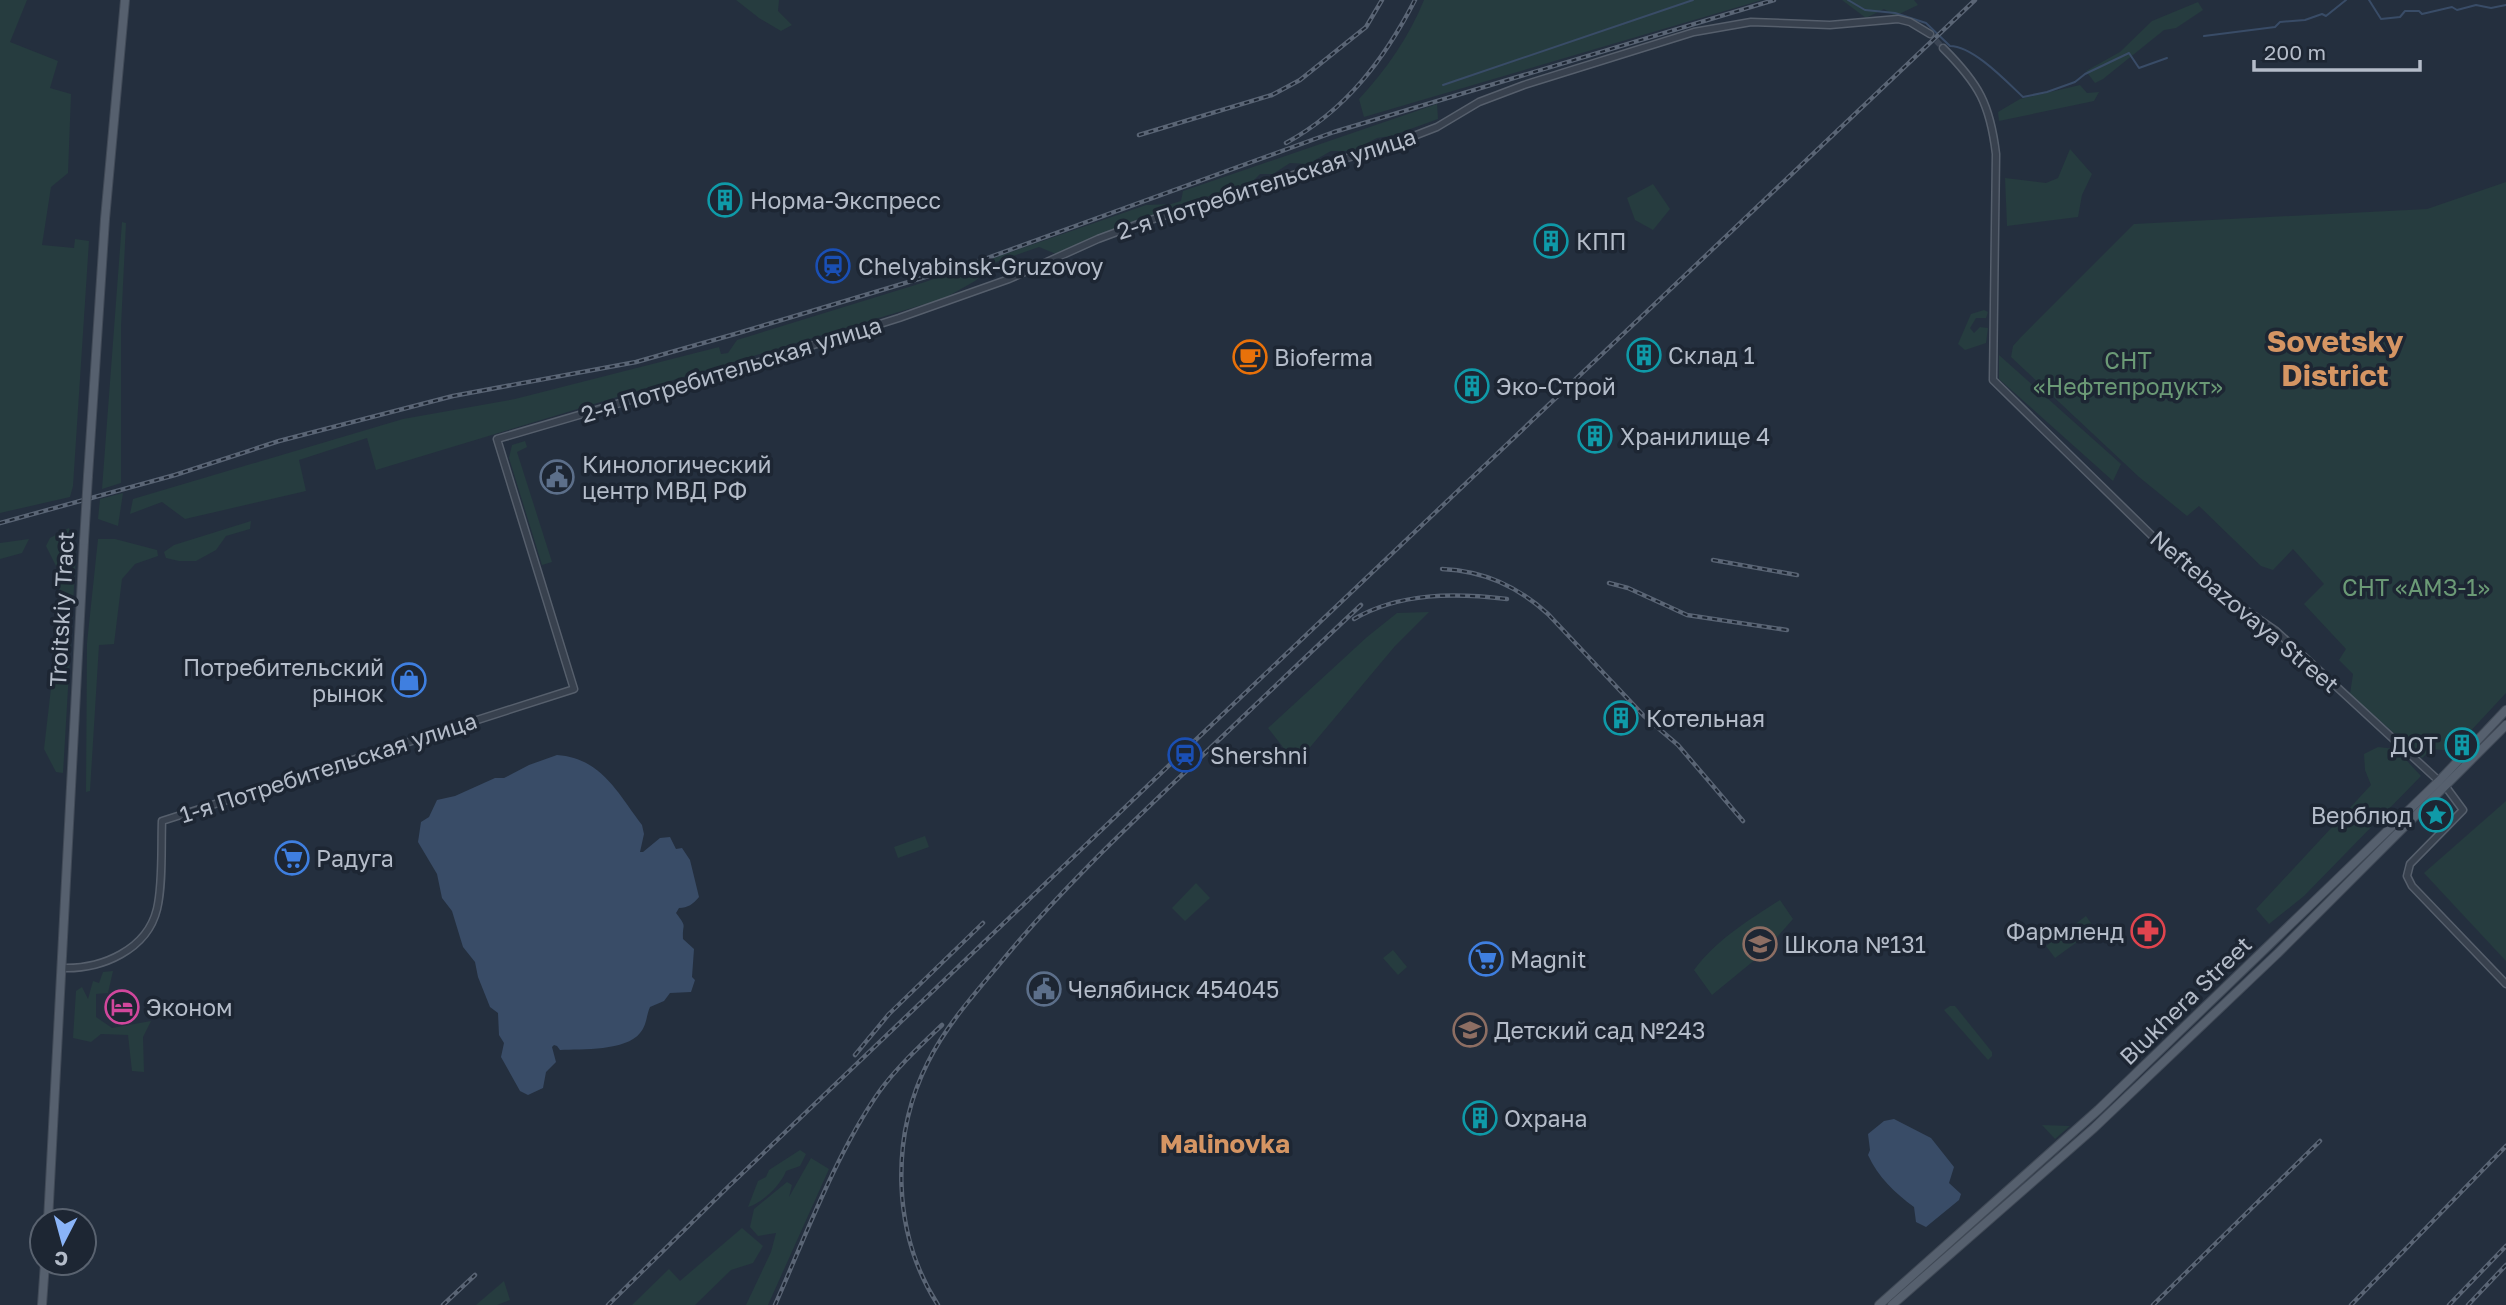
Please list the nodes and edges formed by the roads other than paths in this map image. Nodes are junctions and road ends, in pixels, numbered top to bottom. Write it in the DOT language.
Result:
graph roads {
  1 [pos="125,0"];
  2 [pos="1930,34"];
  3 [pos="1943,48"];
  4 [pos="574,689"];
  5 [pos="2506,710"];
  6 [pos="2506,725"];
  7 [pos="2442,784"];
  8 [pos="63,968"];
  9 [pos="2506,984"];
  10 [pos="49,1207"];
  11 [pos="44,1277"];
  12 [pos="43,1305"];
  13 [pos="1881,1305"];
  14 [pos="1892,1305"];
  1 -- 8 [label="main road, Troitskiy Tract, bridge"];
  2 -- 4 [label="street, 2-я Потребительская улица"];
  3 -- 7 [label="street, Neftebazovaya Street"];
  4 -- 8 [label="street, 1-я Потребительская улица"];
  5 -- 7 [label="main road, Blukhera Street"];
  6 -- 7 [label="main road, Blukhera Street"];
  7 -- 9 [label="street"];
  7 -- 13 [label="main road, Blukhera Street"];
  7 -- 14 [label="main road, Blukhera Street"];
  8 -- 10 [label="main road, Troitskiy Tract"];
  11 -- 12 [label="main road"];
}
